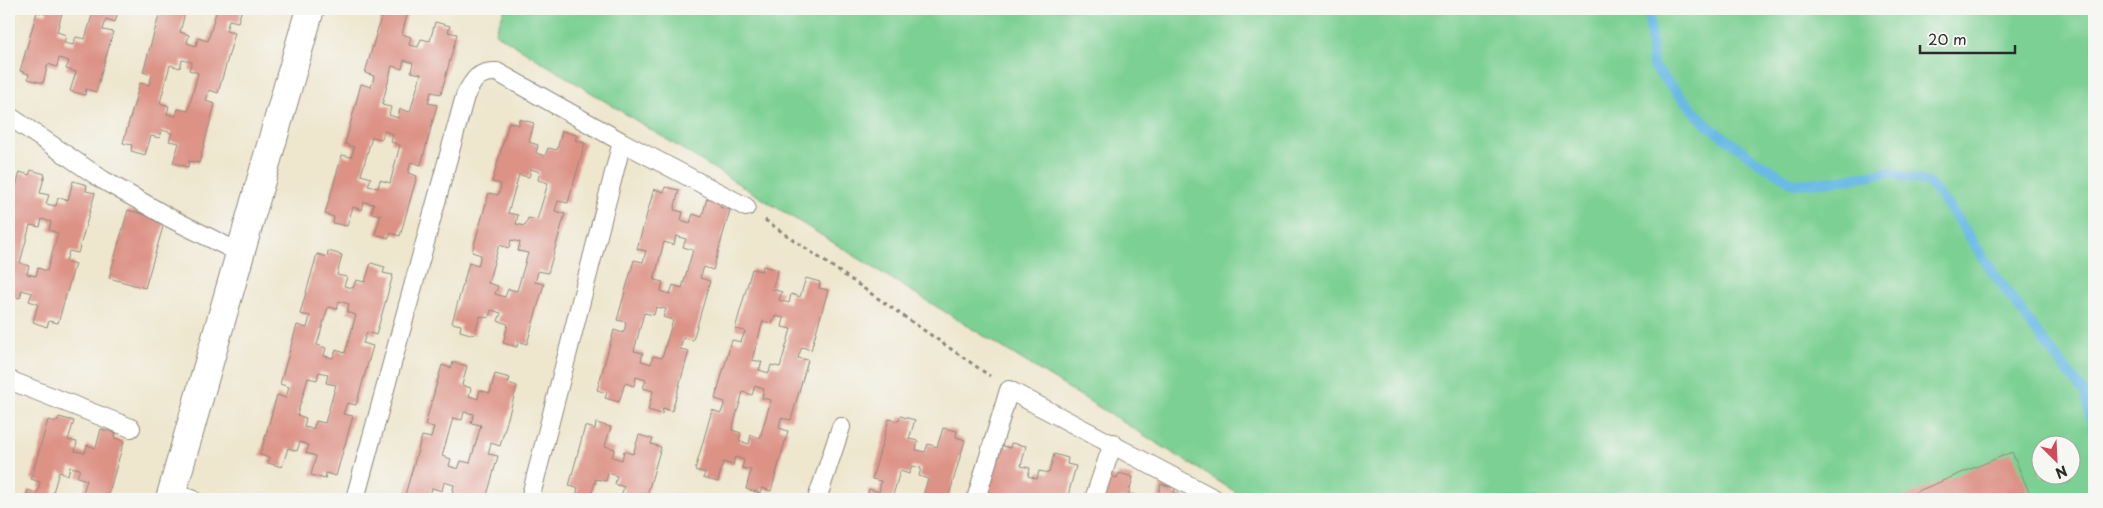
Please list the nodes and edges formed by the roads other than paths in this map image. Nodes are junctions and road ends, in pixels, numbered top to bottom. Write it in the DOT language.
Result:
graph roads {
  1 [pos="310,9"];
  2 [pos="9,116"];
  3 [pos="622,142"];
  4 [pos="746,207"];
  5 [pos="240,253"];
  6 [pos="9,380"];
  7 [pos="841,427"];
  8 [pos="131,428"];
  9 [pos="1113,443"];
  10 [pos="178,497"];
  11 [pos="355,499"];
  12 [pos="530,499"];
  13 [pos="817,499"];
  14 [pos="976,499"];
  15 [pos="1094,499"];
  16 [pos="1215,499"];
  1 -- 5 [label="street"];
  2 -- 5 [label="lane"];
  3 -- 4 [label="lane"];
  3 -- 11 [label="lane"];
  3 -- 12 [label="lane"];
  5 -- 10 [label="street"];
  6 -- 8 [label="lane"];
  7 -- 13 [label="lane"];
  9 -- 14 [label="lane"];
  9 -- 15 [label="lane"];
  9 -- 16 [label="lane"];
}
